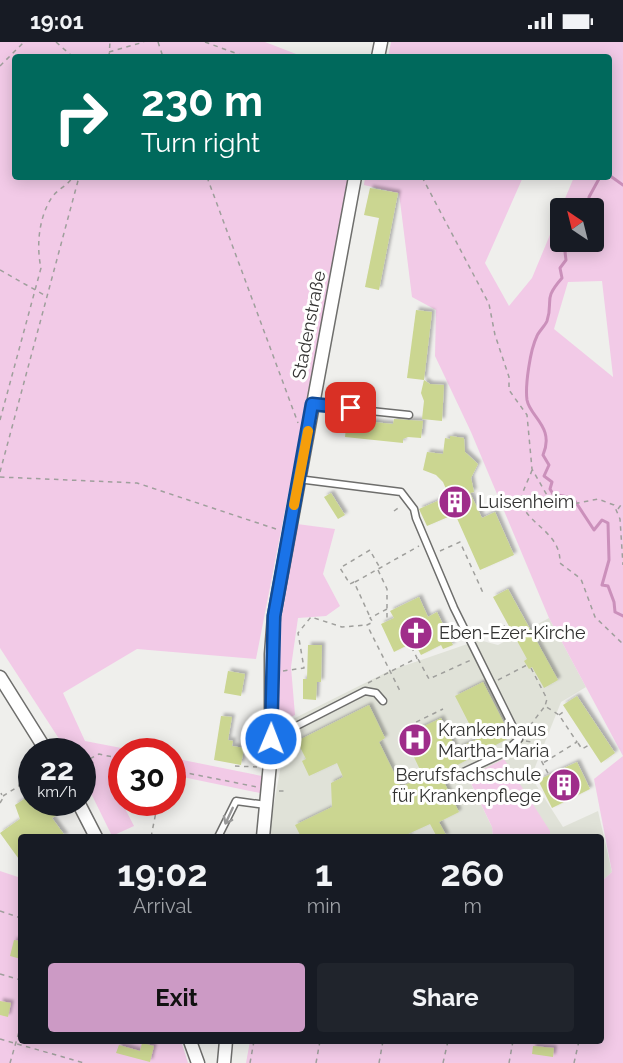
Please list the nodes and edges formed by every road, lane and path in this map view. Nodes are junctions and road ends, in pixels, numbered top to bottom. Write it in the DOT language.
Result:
graph roads {
  1 [pos="24,42"];
  2 [pos="56,42"];
  3 [pos="110,42"];
  4 [pos="144,42"];
  5 [pos="205,42"];
  6 [pos="109,51"];
  7 [pos="70,54"];
  8 [pos="238,54"];
  9 [pos="0,66"];
  10 [pos="70,180"];
  11 [pos="78,180"];
  12 [pos="208,180"];
  13 [pos="354,180"];
  14 [pos="424,180"];
  15 [pos="0,270"];
  16 [pos="35,290"];
  17 [pos="47,297"];
  18 [pos="312,404"];
  19 [pos="409,415"];
  20 [pos="0,420"];
  21 [pos="305,444"];
  22 [pos="532,469"];
  23 [pos="0,472"];
  24 [pos="0,477"];
  25 [pos="298,479"];
  26 [pos="623,502"];
  27 [pos="617,510"];
  28 [pos="289,532"];
  29 [pos="426,543"];
  30 [pos="370,550"];
  31 [pos="372,554"];
  32 [pos="431,554"];
  33 [pos="623,565"];
  34 [pos="378,569"];
  35 [pos="354,582"];
  36 [pos="484,595"];
  37 [pos="387,609"];
  38 [pos="370,618"];
  39 [pos="387,621"];
  40 [pos="367,625"];
  41 [pos="505,626"];
  42 [pos="470,641"];
  43 [pos="623,644"];
  44 [pos="478,656"];
  45 [pos="417,658"];
  46 [pos="527,665"];
  47 [pos="531,668"];
  48 [pos="0,677"];
  49 [pos="272,680"];
  50 [pos="491,683"];
  51 [pos="401,693"];
  52 [pos="383,701"];
  53 [pos="545,706"];
  54 [pos="443,709"];
  55 [pos="566,710"];
  56 [pos="559,715"];
  57 [pos="408,726"];
  58 [pos="518,736"];
  59 [pos="38,738"];
  60 [pos="271,739"];
  61 [pos="578,742"];
  62 [pos="589,745"];
  63 [pos="543,763"];
  64 [pos="235,766"];
  65 [pos="248,767"];
  66 [pos="186,773"];
  67 [pos="457,775"];
  68 [pos="549,775"];
  69 [pos="18,786"];
  70 [pos="268,789"];
  71 [pos="1,793"];
  72 [pos="3,796"];
  73 [pos="0,803"];
  74 [pos="266,806"];
  75 [pos="85,816"];
  76 [pos="155,816"];
  77 [pos="94,834"];
  78 [pos="152,834"];
  79 [pos="220,834"];
  80 [pos="263,834"];
  81 [pos="0,911"];
  82 [pos="18,917"];
  83 [pos="0,974"];
  84 [pos="18,979"];
  85 [pos="18,1036"];
  86 [pos="0,1039"];
  87 [pos="16,1044"];
  88 [pos="191,1044"];
  89 [pos="226,1044"];
  90 [pos="253,1044"];
  91 [pos="319,1044"];
  92 [pos="382,1044"];
  93 [pos="447,1044"];
  94 [pos="512,1044"];
  95 [pos="578,1044"];
  96 [pos="10,1063"];
  97 [pos="84,1063"];
  98 [pos="198,1063"];
  99 [pos="224,1063"];
  100 [pos="250,1063"];
  101 [pos="316,1063"];
  102 [pos="379,1063"];
  103 [pos="443,1063"];
  104 [pos="509,1063"];
  105 [pos="574,1063"];
  1 -- 9 [label="path"];
  2 -- 7 [label="path"];
  3 -- 6 [label="path"];
  4 -- 6 [label="path"];
  5 -- 8 [label="path"];
  10 -- 16 [label="path"];
  11 -- 17 [label="path"];
  12 -- 21 [label="path"];
  13 -- 18 [label="street, Stadenstraße"];
  14 -- 22 [label="path"];
  15 -- 16 [label="path"];
  16 -- 17 [label="path"];
  16 -- 20 [label="path"];
  17 -- 23 [label="path"];
  18 -- 19 [label="lane"];
  18 -- 21 [label="street, Stadenstraße"];
  21 -- 25 [label="street, Stadenstraße"];
  22 -- 27 [label="path"];
  22 -- 43 [label="path"];
  24 -- 28 [label="path"];
  25 -- 28 [label="street, Stadenstraße"];
  25 -- 29 [label="lane"];
  26 -- 27 [label="path"];
  27 -- 33 [label="path"];
  28 -- 49 [label="street, Stadenstraße"];
  29 -- 32 [label="lane"];
  29 -- 34 [label="path"];
  30 -- 35 [label="path"];
  31 -- 34 [label="path"];
  32 -- 36 [label="path"];
  32 -- 42 [label="lane"];
  34 -- 35 [label="path"];
  34 -- 37 [label="path"];
  35 -- 38 [label="path"];
  37 -- 38 [label="path"];
  37 -- 39 [label="path"];
  38 -- 40 [label="path"];
  40 -- 49 [label="path"];
  40 -- 51 [label="path"];
  41 -- 42 [label="path"];
  42 -- 44 [label="lane"];
  44 -- 45 [label="path"];
  44 -- 50 [label="lane"];
  46 -- 50 [label="path"];
  47 -- 53 [label="path"];
  48 -- 59 [label="street"];
  49 -- 60 [label="street, Stadenstraße"];
  50 -- 58 [label="lane"];
  52 -- 60 [label="lane"];
  53 -- 56 [label="path"];
  53 -- 58 [label="path"];
  54 -- 57 [label="path"];
  55 -- 56 [label="path"];
  56 -- 61 [label="path"];
  58 -- 63 [label="path"];
  58 -- 67 [label="lane"];
  60 -- 70 [label="street, Stadenstraße"];
  61 -- 62 [label="path"];
  61 -- 63 [label="path"];
  63 -- 68 [label="path"];
  64 -- 65 [label="path"];
  66 -- 70 [label="path"];
  69 -- 72 [label="path"];
  70 -- 74 [label="street, Stadenstraße"];
  71 -- 72 [label="path"];
  72 -- 73 [label="path"];
  74 -- 79 [label="lane, one-way"];
  74 -- 80 [label="street, Stadenstraße"];
  75 -- 77 [label="street"];
  76 -- 78 [label="path"];
  81 -- 82 [label="path"];
  83 -- 84 [label="path"];
  85 -- 87 [label="path"];
  86 -- 87 [label="path"];
  87 -- 96 [label="path"];
  87 -- 97 [label="path"];
  88 -- 98 [label="street"];
  89 -- 99 [label="street"];
  90 -- 100 [label="path"];
  91 -- 101 [label="path"];
  92 -- 102 [label="path"];
  93 -- 103 [label="path"];
  94 -- 104 [label="path"];
  95 -- 105 [label="path"];
}
